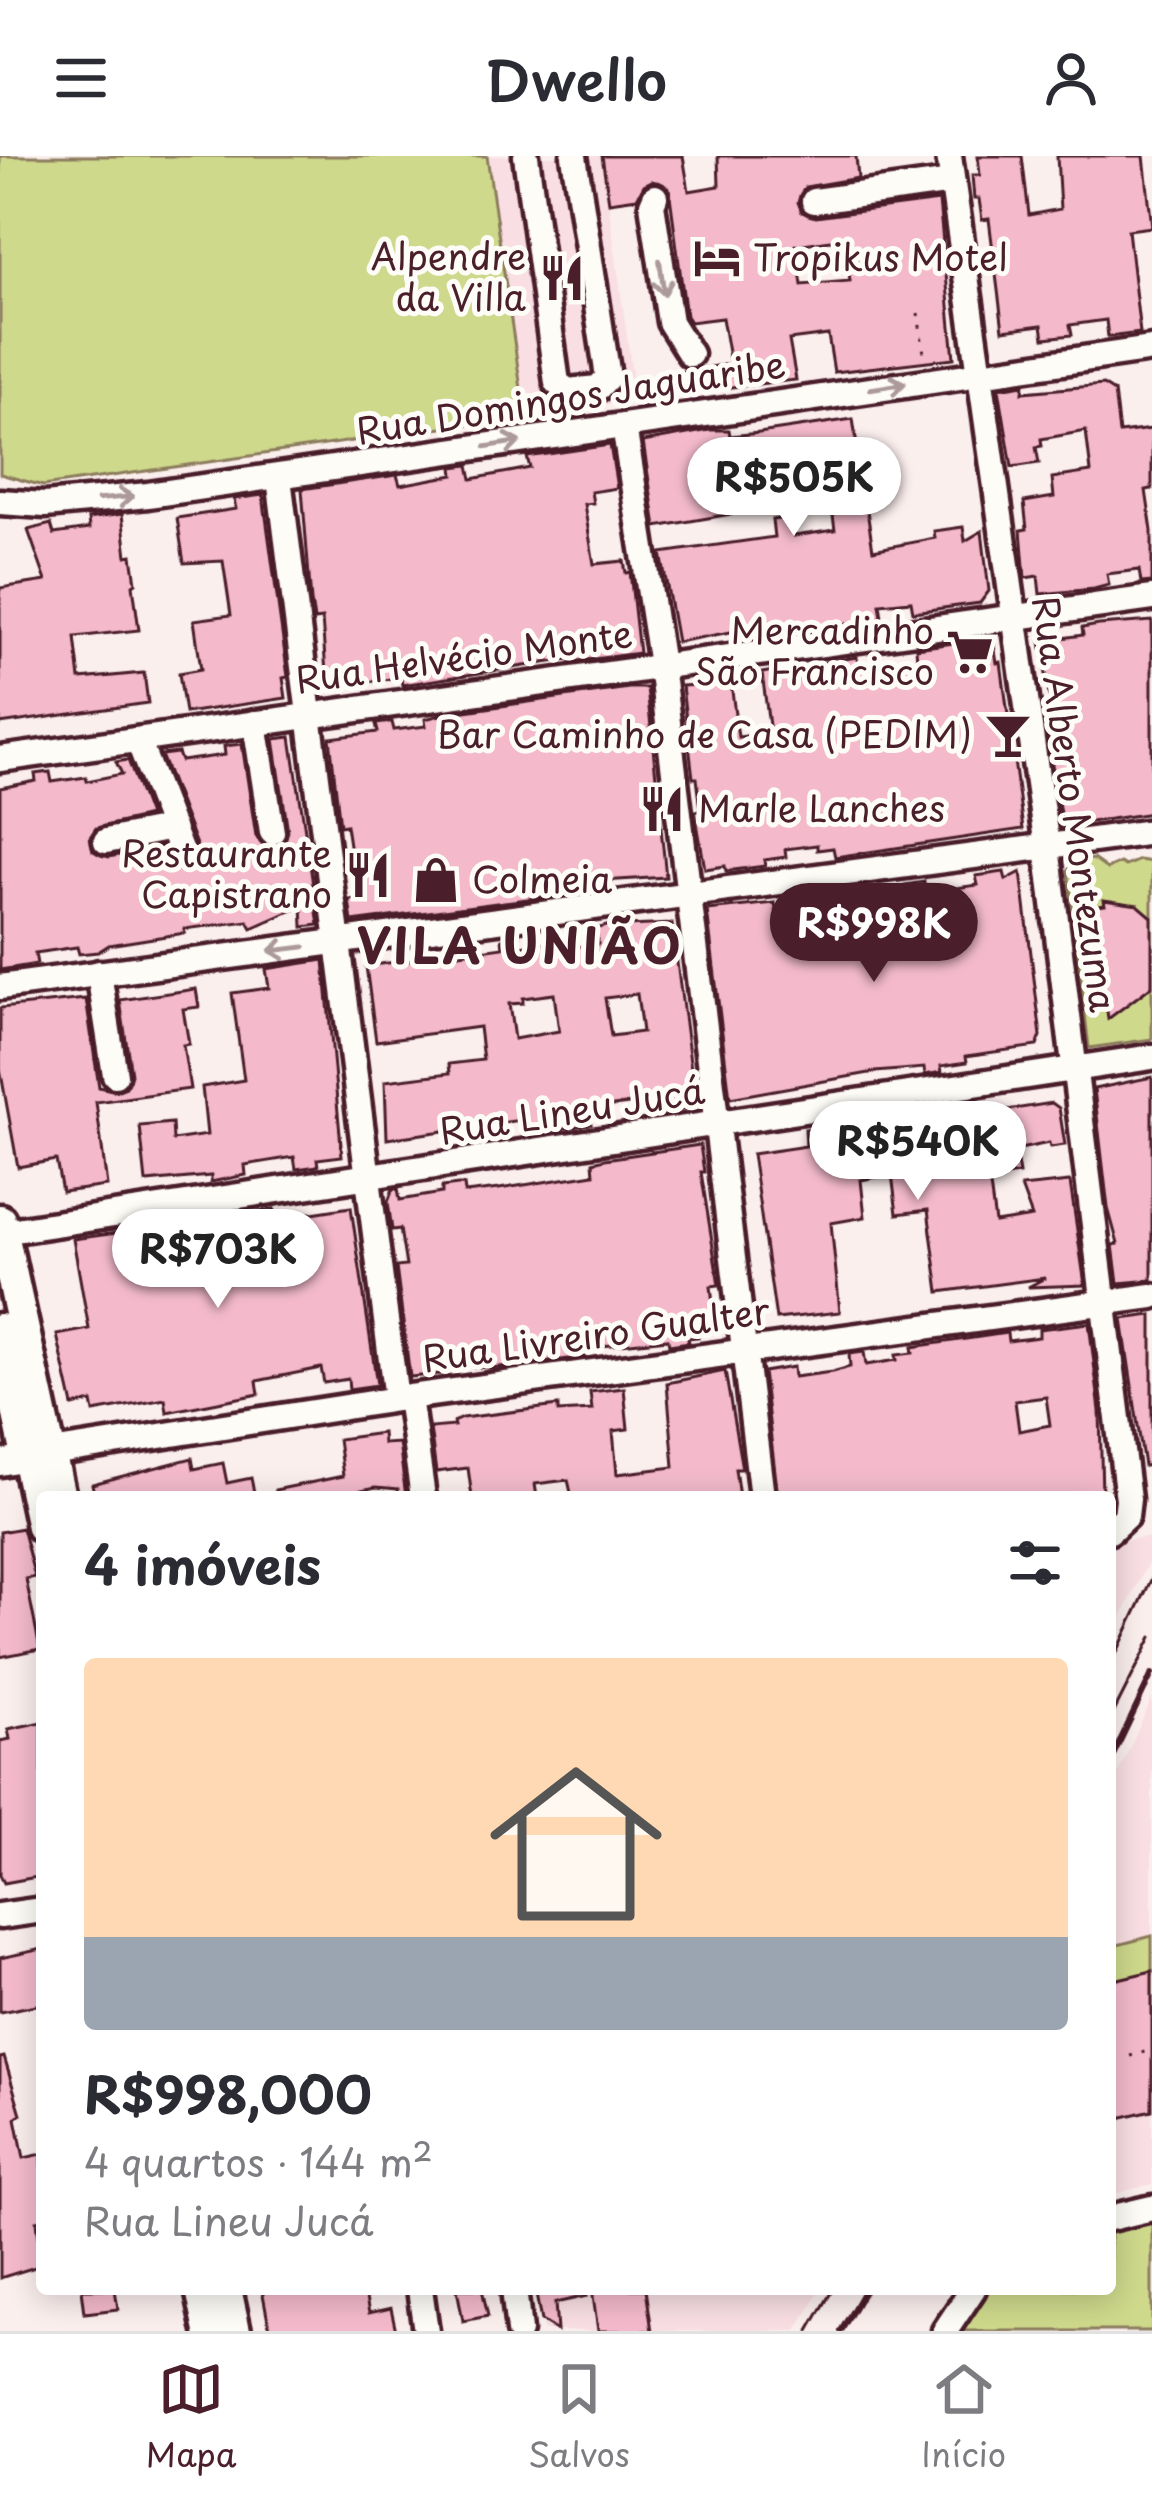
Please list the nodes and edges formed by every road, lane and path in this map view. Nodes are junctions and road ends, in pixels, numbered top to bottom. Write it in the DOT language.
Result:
graph roads {
  1 [pos="526,156"];
  2 [pos="574,156"];
  3 [pos="949,156"];
  4 [pos="952,182"];
  5 [pos="656,196"];
  6 [pos="814,201"];
  7 [pos="918,313"];
  8 [pos="1152,349"];
  9 [pos="690,353"];
  10 [pos="978,372"];
  11 [pos="929,380"];
  12 [pos="624,425"];
  13 [pos="279,478"];
  14 [pos="0,502"];
  15 [pos="1152,598"];
  16 [pos="1012,617"];
  17 [pos="661,665"];
  18 [pos="309,716"];
  19 [pos="255,723"];
  20 [pos="138,740"];
  21 [pos="0,759"];
  22 [pos="172,828"];
  23 [pos="272,832"];
  24 [pos="1152,832"];
  25 [pos="106,841"];
  26 [pos="1047,847"];
  27 [pos="182,855"];
  28 [pos="689,894"];
  29 [pos="337,943"];
  30 [pos="99,974"];
  31 [pos="0,987"];
  32 [pos="1152,1057"];
  33 [pos="1074,1068"];
  34 [pos="116,1075"];
  35 [pos="716,1125"];
  36 [pos="368,1178"];
  37 [pos="1,1226"];
  38 [pos="1152,1296"];
  39 [pos="1104,1301"];
  40 [pos="0,1329"];
  41 [pos="744,1351"];
  42 [pos="403,1398"];
  43 [pos="26,1458"];
  44 [pos="55,1491"];
  45 [pos="422,1491"];
  46 [pos="761,1491"];
  47 [pos="36,1501"];
  48 [pos="1116,1527"];
  49 [pos="36,1911"];
  50 [pos="0,1916"];
  51 [pos="1152,2050"];
  52 [pos="1130,2056"];
  53 [pos="1152,2208"];
  54 [pos="1116,2217"];
  55 [pos="202,2295"];
  56 [pos="227,2295"];
  57 [pos="421,2295"];
  58 [pos="515,2295"];
  59 [pos="969,2295"];
  60 [pos="210,2331"];
  61 [pos="235,2331"];
  62 [pos="427,2331"];
  63 [pos="519,2331"];
  64 [pos="945,2331"];
  1 -- 2 [label="street"];
  3 -- 4 [label="street, Rua Alberto Montezuma"];
  4 -- 6 [label="street"];
  4 -- 10 [label="street, Rua Alberto Montezuma"];
  5 -- 9 [label="street, one-way"];
  7 -- 11 [label="path"];
  8 -- 10 [label="street, Rua Domingos Jaguaribe"];
  10 -- 11 [label="street, Rua Domingos Jaguaribe"];
  10 -- 16 [label="street, Rua Alberto Montezuma"];
  12 -- 11 [label="street, Rua Domingos Jaguaribe, one-way"];
  13 -- 12 [label="street, Rua Domingos Jaguaribe, one-way"];
  12 -- 17 [label="street"];
  14 -- 13 [label="street, Rua Domingos Jaguaribe, one-way"];
  13 -- 18 [label="street"];
  15 -- 16 [label="street, Rua Helvécio Monte"];
  16 -- 17 [label="street, Rua Helvécio Monte"];
  16 -- 26 [label="street, Rua Alberto Montezuma"];
  17 -- 18 [label="street, Rua Helvécio Monte"];
  17 -- 28 [label="street"];
  18 -- 19 [label="street, Rua Helvécio Monte"];
  18 -- 29 [label="street"];
  19 -- 20 [label="street, Rua Helvécio Monte"];
  19 -- 23 [label="street"];
  20 -- 21 [label="street, Rua Helvécio Monte"];
  20 -- 22 [label="street"];
  22 -- 25 [label="street"];
  22 -- 27 [label="street"];
  24 -- 26 [label="street"];
  26 -- 28 [label="street"];
  26 -- 33 [label="street, Rua Alberto Montezuma"];
  28 -- 29 [label="street"];
  28 -- 35 [label="street"];
  29 -- 30 [label="street, one-way"];
  29 -- 36 [label="street"];
  30 -- 31 [label="street"];
  30 -- 34 [label="street"];
  32 -- 33 [label="street, Rua Lineu Jucá"];
  33 -- 35 [label="street, Rua Lineu Jucá"];
  33 -- 39 [label="street, Rua Alberto Montezuma"];
  35 -- 36 [label="street, Rua Lineu Jucá"];
  35 -- 41 [label="street"];
  36 -- 37 [label="street, Rua Lineu Jucá"];
  36 -- 42 [label="street"];
  37 -- 43 [label="main road"];
  38 -- 39 [label="street, Rua Livreiro Gualter"];
  39 -- 41 [label="street, Rua Livreiro Gualter"];
  39 -- 48 [label="street, Rua Alberto Montezuma"];
  40 -- 43 [label="main road"];
  41 -- 42 [label="street, Rua Livreiro Gualter"];
  41 -- 46 [label="street"];
  42 -- 43 [label="street, Rua Livreiro Gualter"];
  42 -- 45 [label="street"];
  43 -- 44 [label="main road"];
  43 -- 47 [label="main road"];
  49 -- 50 [label="street"];
  51 -- 52 [label="path"];
  53 -- 54 [label="street"];
  55 -- 60 [label="main road"];
  56 -- 61 [label="main road"];
  57 -- 62 [label="street"];
  58 -- 63 [label="street"];
  59 -- 64 [label="street"];
}
